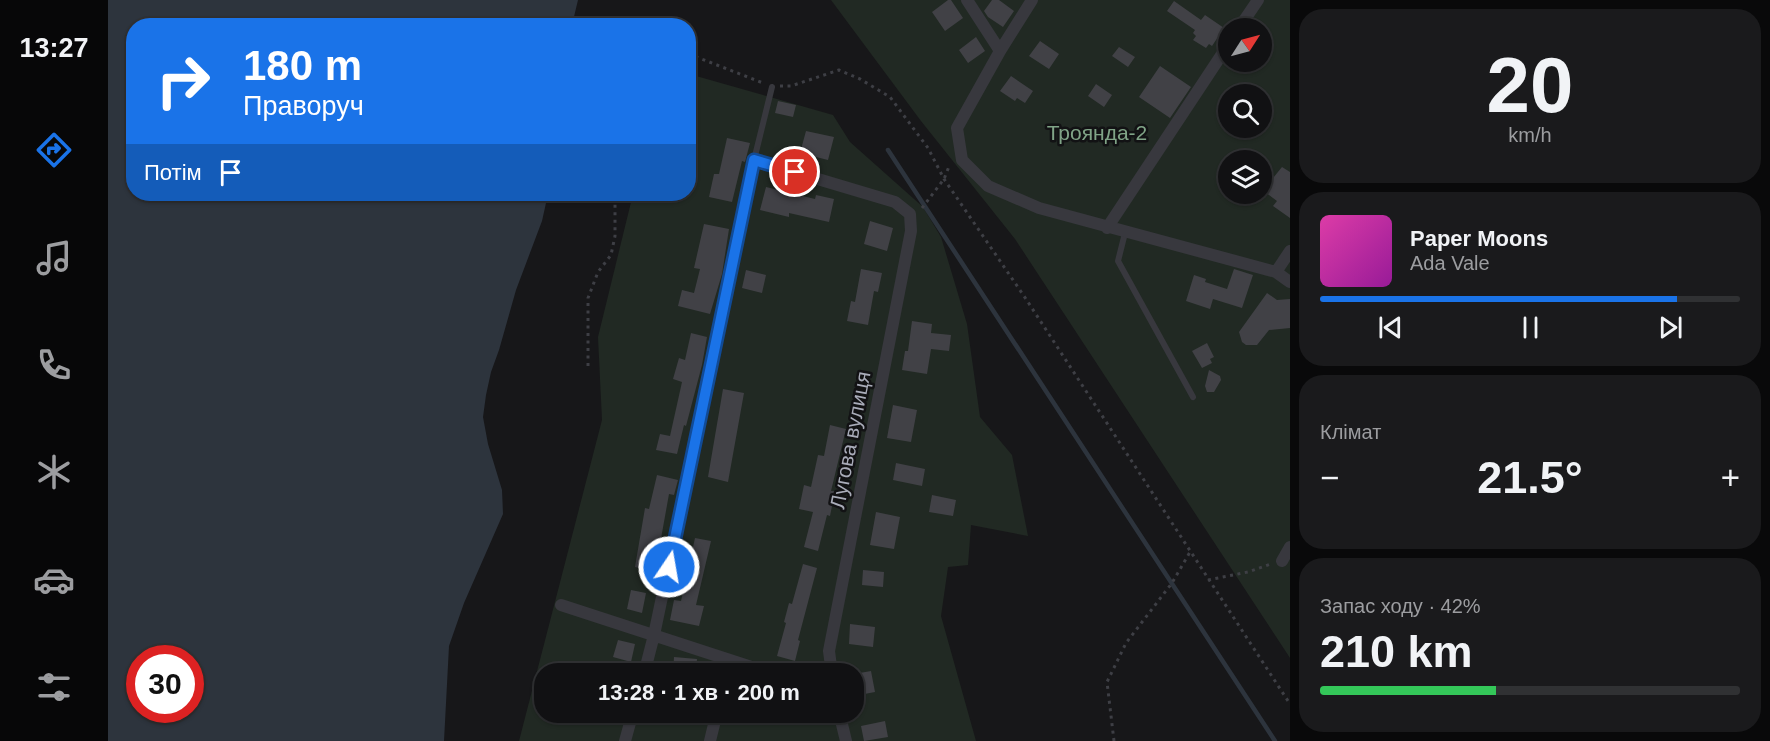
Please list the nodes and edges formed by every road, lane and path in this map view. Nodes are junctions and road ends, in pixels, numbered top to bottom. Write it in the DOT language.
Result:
graph roads {
  1 [pos="967,0"];
  2 [pos="1032,0"];
  3 [pos="1258,0"];
  4 [pos="1246,18"];
  5 [pos="1000,51"];
  6 [pos="696,57"];
  7 [pos="1218,60"];
  8 [pos="772,87"];
  9 [pos="754,160"];
  10 [pos="944,179"];
  11 [pos="615,201"];
  12 [pos="910,214"];
  13 [pos="1107,228"];
  14 [pos="1125,233"];
  15 [pos="1290,251"];
  16 [pos="1276,272"];
  17 [pos="1290,282"];
  18 [pos="588,366"];
  19 [pos="1193,397"];
  20 [pos="1290,547"];
  21 [pos="1190,552"];
  22 [pos="1282,561"];
  23 [pos="1209,580"];
  24 [pos="561,605"];
  25 [pos="654,635"];
  26 [pos="730,660"];
  27 [pos="647,663"];
  28 [pos="729,663"];
  29 [pos="739,663"];
  30 [pos="831,663"];
  31 [pos="1290,704"];
  32 [pos="630,723"];
  33 [pos="714,723"];
  34 [pos="842,723"];
  35 [pos="625,741"];
  36 [pos="710,741"];
  37 [pos="846,741"];
  38 [pos="1114,741"];
  1 -- 5 [label="street"];
  2 -- 5 [label="street"];
  3 -- 4 [label="street"];
  5 -- 13 [label="street"];
  6 -- 8 [label="path"];
  7 -- 13 [label="street"];
  8 -- 9 [label="lane"];
  8 -- 10 [label="path"];
  9 -- 12 [label="street"];
  9 -- 25 [label="street"];
  10 -- 12 [label="path"];
  10 -- 21 [label="path"];
  11 -- 18 [label="path"];
  12 -- 30 [label="street, Лугова вулиця"];
  13 -- 14 [label="street"];
  14 -- 16 [label="street"];
  14 -- 19 [label="lane"];
  15 -- 16 [label="street"];
  16 -- 17 [label="street"];
  20 -- 22 [label="street"];
  21 -- 23 [label="path"];
  21 -- 38 [label="path"];
  22 -- 23 [label="path"];
  23 -- 31 [label="path"];
  24 -- 25 [label="street"];
  25 -- 26 [label="street"];
  25 -- 27 [label="street"];
  26 -- 28 [label="street"];
  26 -- 29 [label="street"];
  32 -- 35 [label="street"];
  33 -- 36 [label="street"];
  34 -- 37 [label="street"];
}
